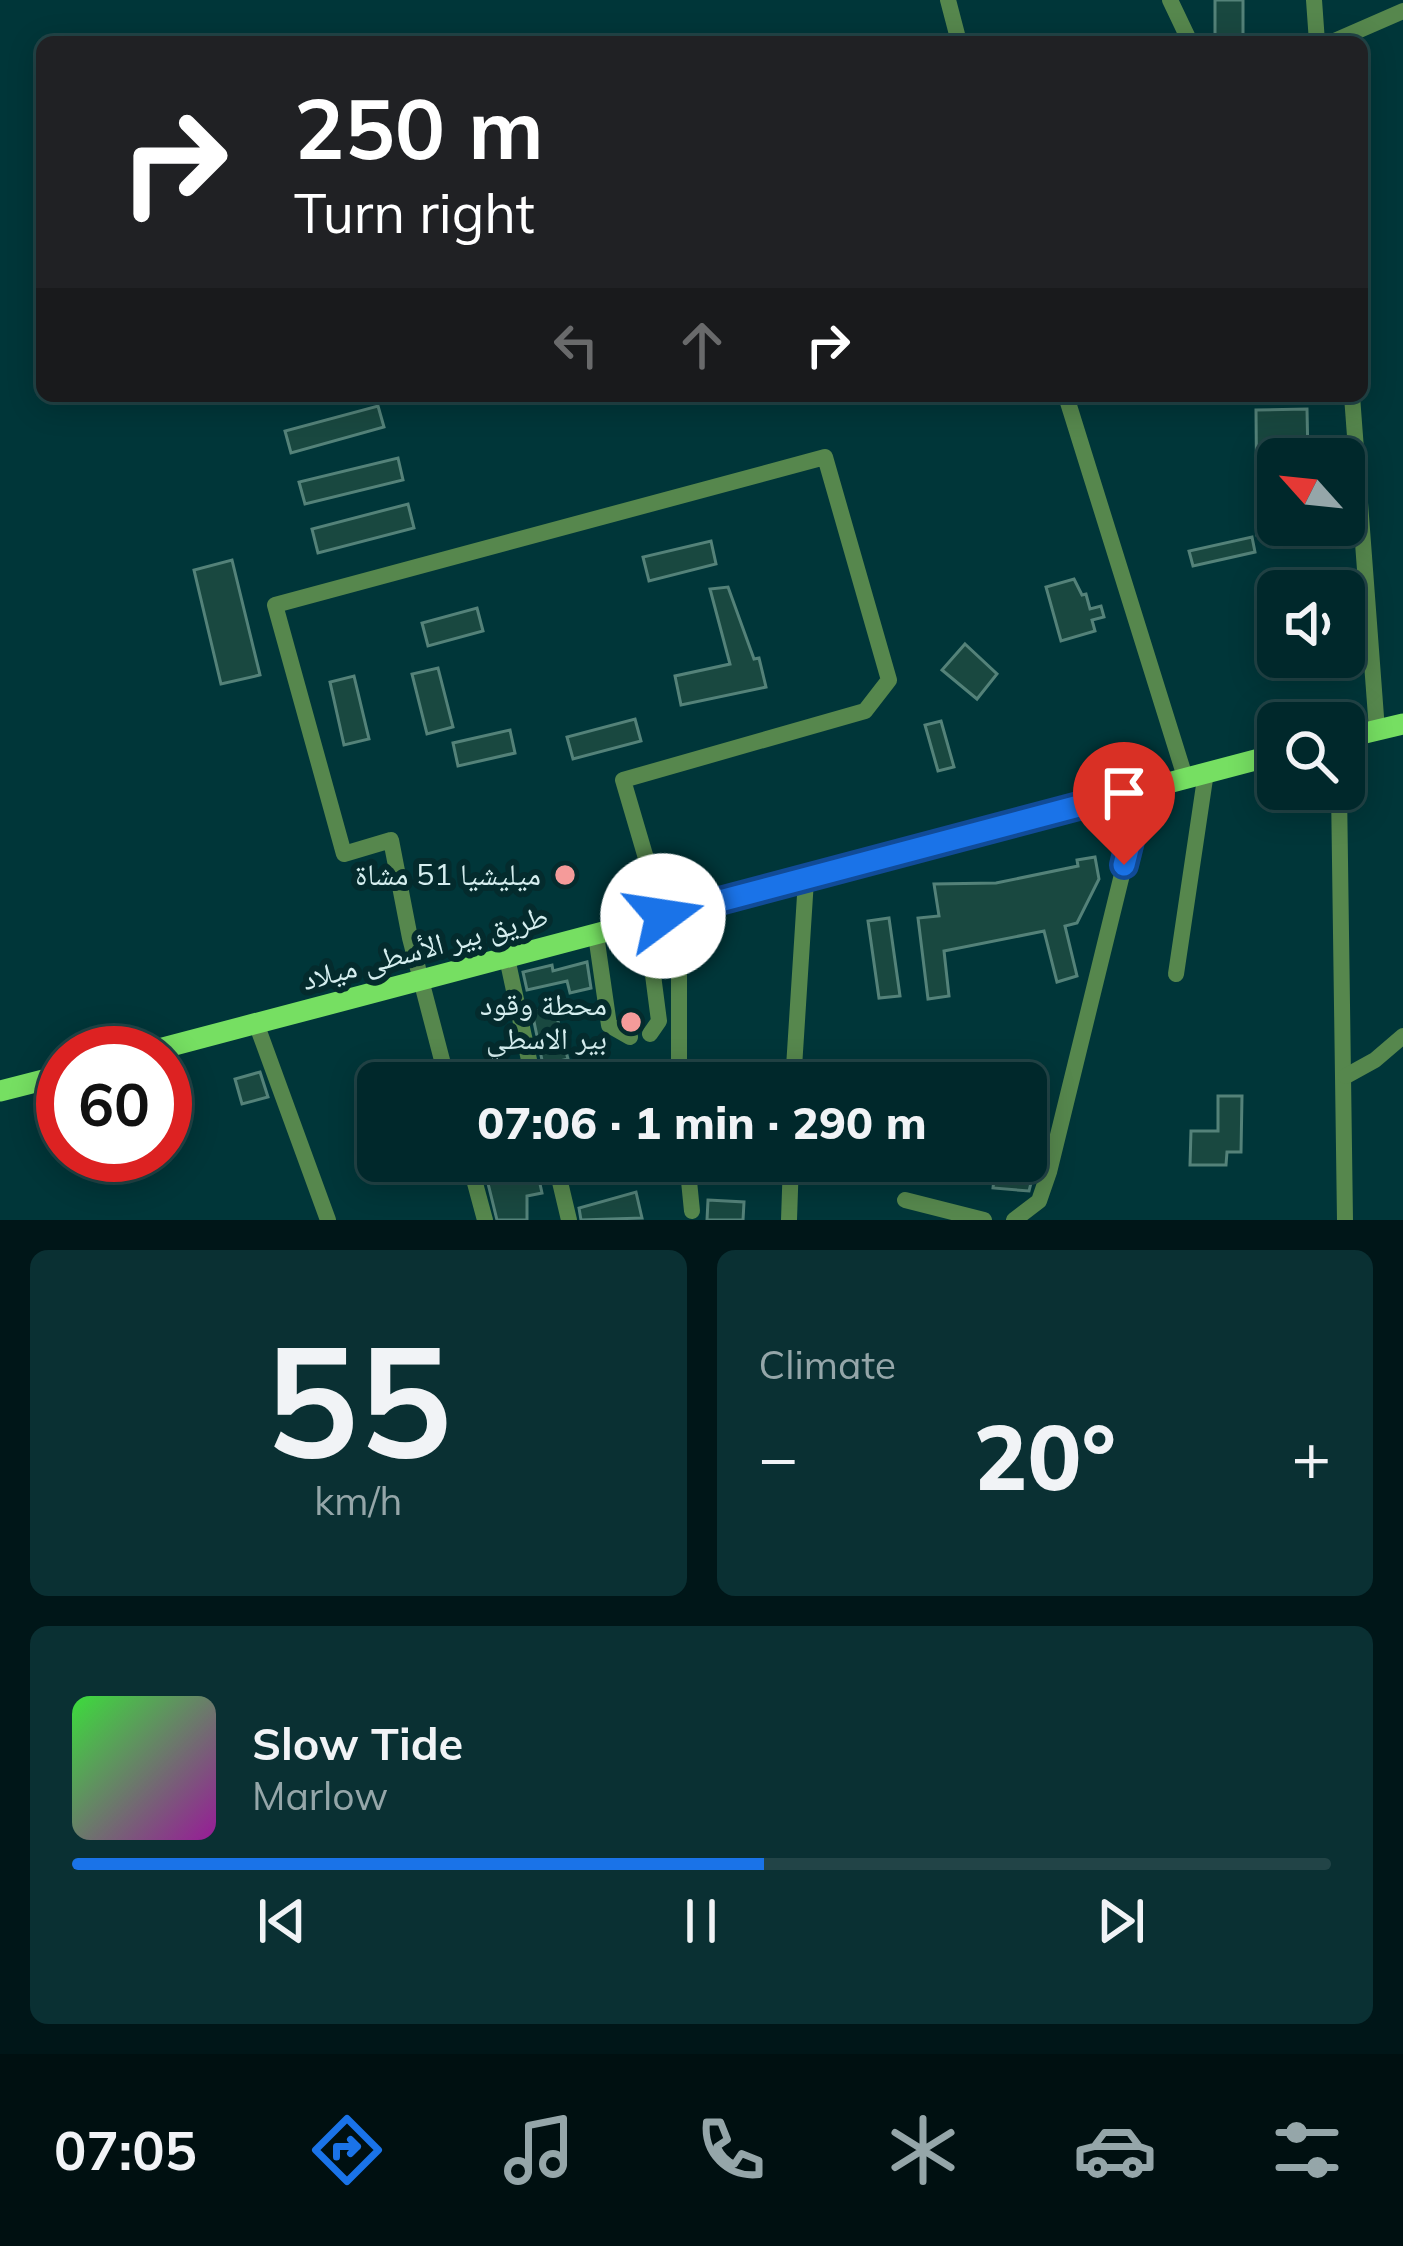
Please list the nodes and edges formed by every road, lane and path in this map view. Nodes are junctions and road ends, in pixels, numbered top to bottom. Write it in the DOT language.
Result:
graph roads {
  1 [pos="948,0"];
  2 [pos="1170,0"];
  3 [pos="1314,0"];
  4 [pos="1403,10"];
  5 [pos="957,36"];
  6 [pos="1187,36"];
  7 [pos="1317,36"];
  8 [pos="1345,36"];
  9 [pos="1068,402"];
  10 [pos="1352,402"];
  11 [pos="1403,724"];
  12 [pos="1377,730"];
  13 [pos="1365,733"];
  14 [pos="1257,759"];
  15 [pos="1195,775"];
  16 [pos="1143,789"];
  17 [pos="1340,810"];
  18 [pos="806,880"];
  19 [pos="662,916"];
  20 [pos="596,934"];
  21 [pos="507,958"];
  22 [pos="1176,974"];
  23 [pos="424,979"];
  24 [pos="256,1023"];
  25 [pos="650,1034"];
  26 [pos="1403,1036"];
  27 [pos="630,1037"];
  28 [pos="192,1040"];
  29 [pos="443,1062"];
  30 [pos="529,1062"];
  31 [pos="678,1062"];
  32 [pos="794,1062"];
  33 [pos="1346,1076"];
  34 [pos="36,1082"];
  35 [pos="0,1091"];
  36 [pos="475,1182"];
  37 [pos="560,1182"];
  38 [pos="689,1182"];
  39 [pos="791,1182"];
  40 [pos="904,1201"];
  41 [pos="692,1211"];
  42 [pos="328,1220"];
  43 [pos="485,1220"];
  44 [pos="569,1220"];
  45 [pos="790,1220"];
  46 [pos="984,1220"];
  47 [pos="1013,1220"];
  48 [pos="1345,1220"];
  1 -- 5 [label="street"];
  2 -- 6 [label="street"];
  3 -- 7 [label="street"];
  4 -- 8 [label="street"];
  9 -- 15 [label="street"];
  10 -- 12 [label="street"];
  11 -- 12 [label="main road"];
  12 -- 13 [label="main road"];
  14 -- 15 [label="main road, طريق بير الأسطى ميلاد"];
  15 -- 16 [label="main road, طريق بير الأسطى ميلاد"];
  15 -- 22 [label="street"];
  16 -- 18 [label="main road, طريق بير الأسطى ميلاد"];
  16 -- 47 [label="street"];
  17 -- 33 [label="street"];
  18 -- 19 [label="main road, طريق بير الأسطى ميلاد"];
  18 -- 32 [label="street"];
  19 -- 20 [label="main road, طريق بير الأسطى ميلاد"];
  19 -- 23 [label="street"];
  19 -- 25 [label="street"];
  19 -- 31 [label="street"];
  20 -- 21 [label="main road, طريق بير الأسطى ميلاد"];
  20 -- 27 [label="street"];
  21 -- 23 [label="main road, طريق بير الأسطى ميلاد"];
  21 -- 30 [label="street"];
  23 -- 24 [label="main road, طريق بير الأسطى ميلاد"];
  23 -- 29 [label="street"];
  24 -- 28 [label="main road, طريق بير الأسطى ميلاد"];
  24 -- 42 [label="street"];
  26 -- 33 [label="street"];
  33 -- 48 [label="street"];
  34 -- 35 [label="main road"];
  36 -- 43 [label="street"];
  37 -- 44 [label="street"];
  38 -- 41 [label="street"];
  39 -- 45 [label="street"];
  40 -- 46 [label="street"];
}
